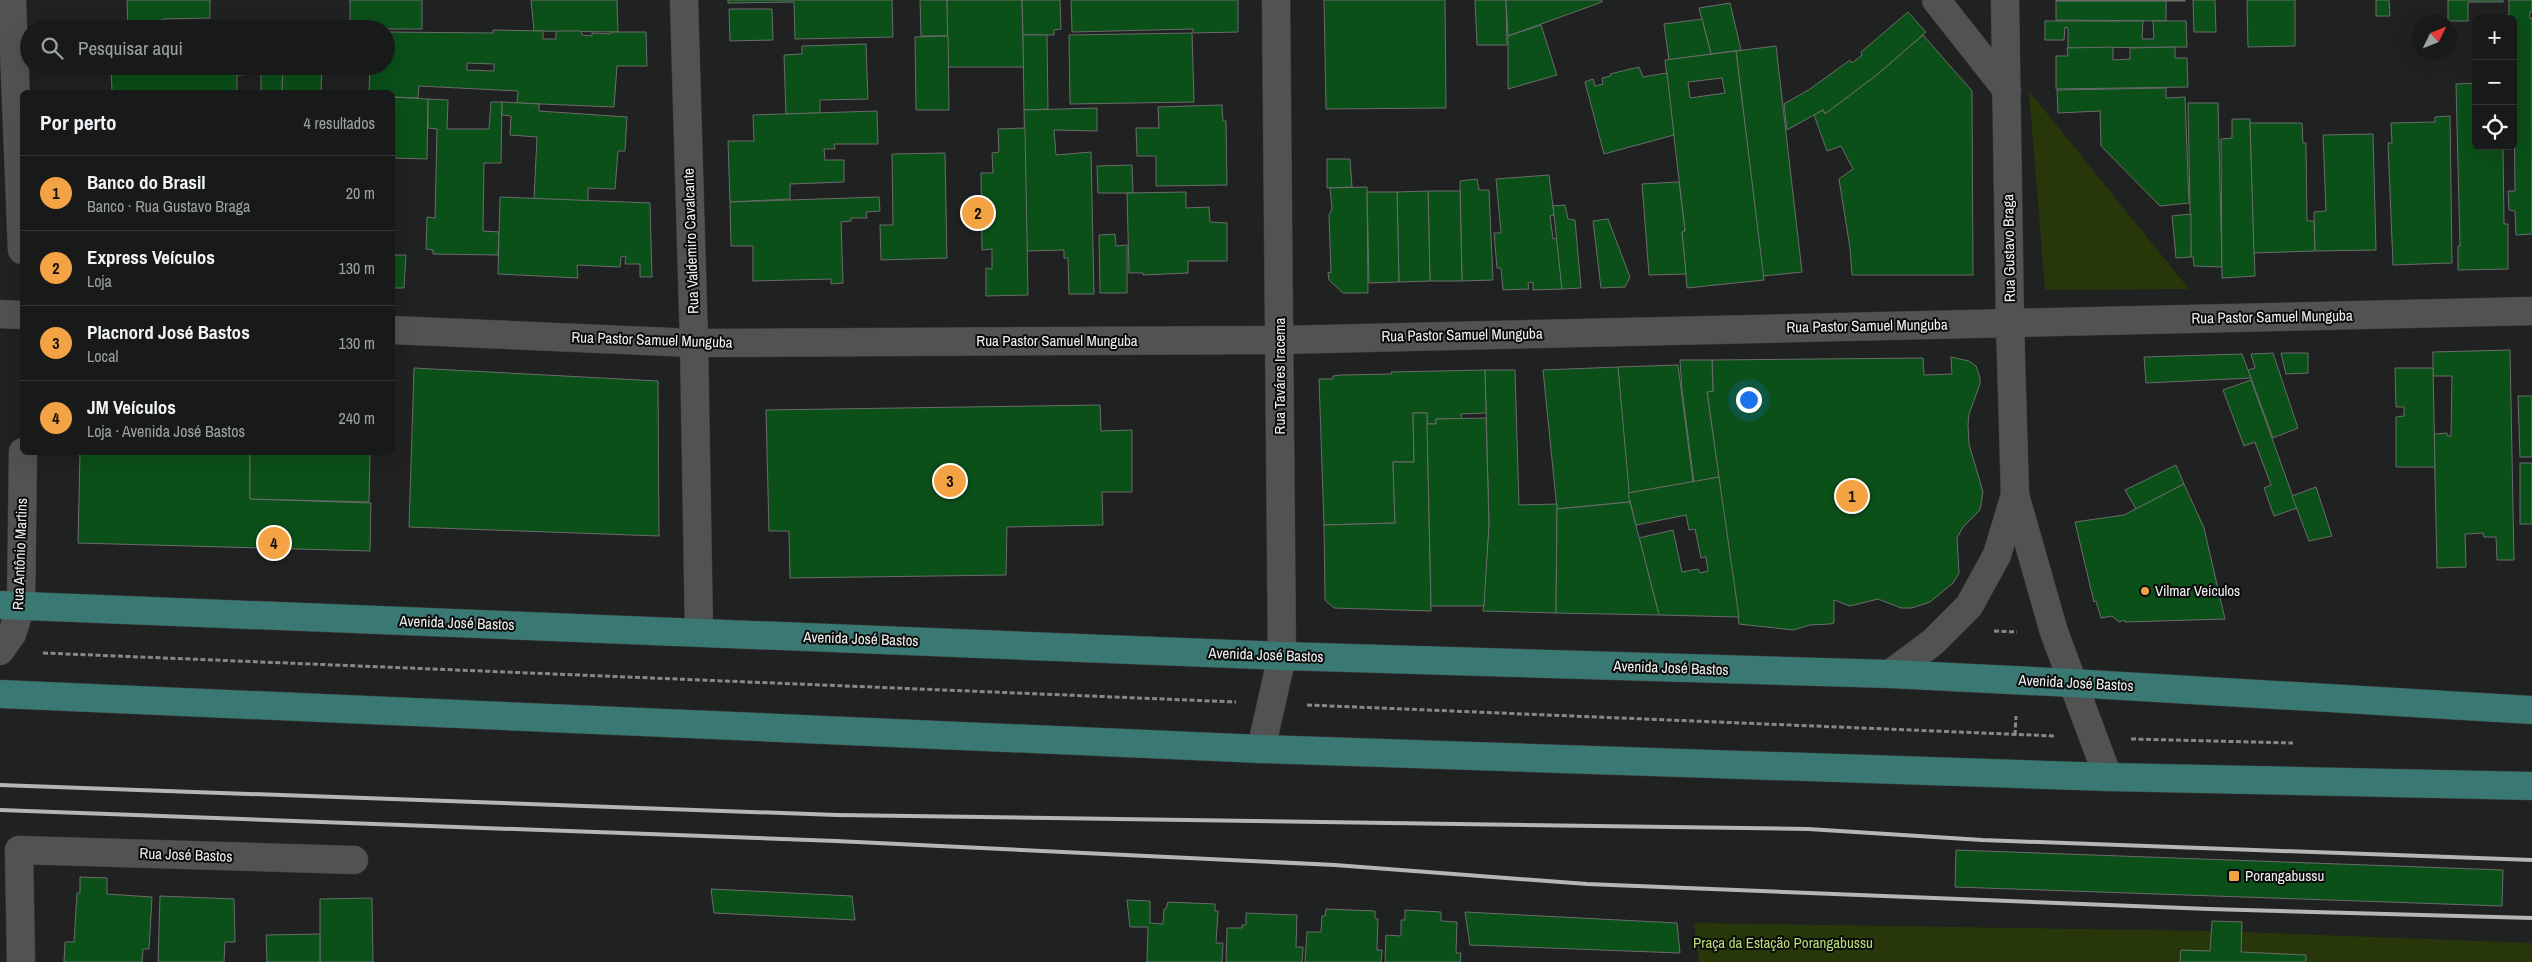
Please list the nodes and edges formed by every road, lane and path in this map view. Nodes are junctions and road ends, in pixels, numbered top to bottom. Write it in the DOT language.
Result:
graph roads {
  1 [pos="12,0"];
  2 [pos="684,0"];
  3 [pos="1276,0"];
  4 [pos="1936,0"];
  5 [pos="2005,0"];
  6 [pos="2007,90"];
  7 [pos="20,200"];
  8 [pos="2532,311"];
  9 [pos="0,314"];
  10 [pos="20,314"];
  11 [pos="2010,323"];
  12 [pos="395,330"];
  13 [pos="1280,340"];
  14 [pos="694,343"];
  15 [pos="23,455"];
  16 [pos="2015,495"];
  17 [pos="10,606"];
  18 [pos="1992,631"];
  19 [pos="699,632"];
  20 [pos="2020,632"];
  21 [pos="0,651"];
  22 [pos="1282,656"];
  23 [pos="1890,674"];
  24 [pos="2072,683"];
  25 [pos="0,694"];
  26 [pos="2532,710"];
  27 [pos="2016,711"];
  28 [pos="2014,743"];
  29 [pos="1261,749"];
  30 [pos="2108,778"];
  31 [pos="2532,786"];
  32 [pos="354,860"];
  33 [pos="21,962"];
  1 -- 7 [label="street"];
  2 -- 14 [label="street, Rua Valdemiro Cavalcante"];
  3 -- 13 [label="street, Rua Taváres Iracema"];
  4 -- 6 [label="street"];
  5 -- 6 [label="street, Rua Gustavo Braga"];
  6 -- 11 [label="street, Rua Gustavo Braga"];
  8 -- 11 [label="street, Rua Pastor Samuel Munguba"];
  9 -- 10 [label="street"];
  11 -- 13 [label="street, Rua Pastor Samuel Munguba"];
  11 -- 16 [label="street, Rua Gustavo Braga"];
  12 -- 14 [label="street, Rua Pastor Samuel Munguba"];
  13 -- 14 [label="street, Rua Pastor Samuel Munguba"];
  13 -- 22 [label="street, Rua Taváres Iracema"];
  14 -- 19 [label="street, Rua Valdemiro Cavalcante"];
  15 -- 17 [label="street, Rua Antônio Martins"];
  16 -- 23 [label="street, Rua Gustavo Braga"];
  16 -- 24 [label="street, Rua Gustavo Braga"];
  17 -- 19 [label="main road, Avenida José Bastos"];
  17 -- 21 [label="street, Rua Antônio Martins"];
  18 -- 20 [label="path"];
  19 -- 22 [label="main road, Avenida José Bastos"];
  22 -- 23 [label="main road, Avenida José Bastos"];
  22 -- 29 [label="street, Rua Taváres Iracema"];
  23 -- 24 [label="main road, Avenida José Bastos"];
  24 -- 26 [label="main road, Avenida José Bastos"];
  24 -- 30 [label="street, Rua Gustavo Braga"];
  25 -- 29 [label="main road"];
  27 -- 28 [label="path"];
  29 -- 30 [label="main road"];
  30 -- 31 [label="main road"];
  32 -- 33 [label="street, Rua José Bastos"];
}
